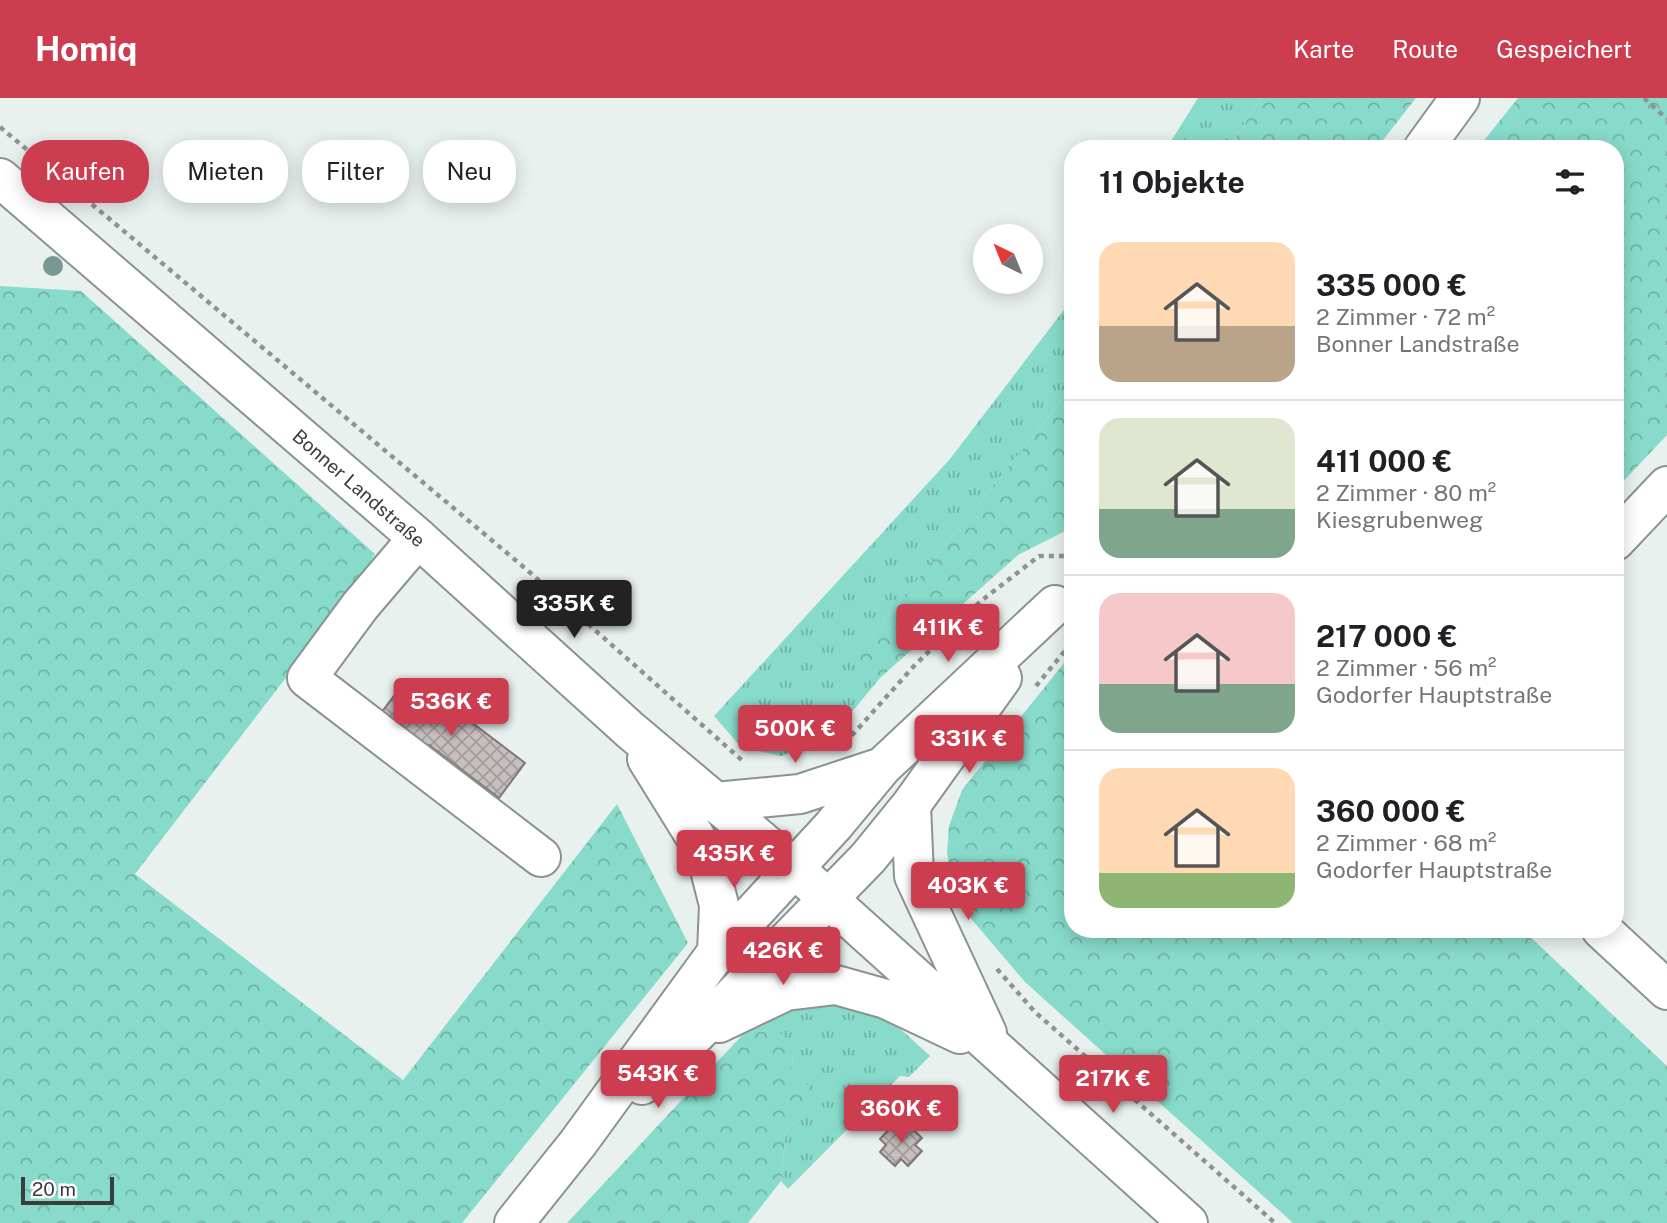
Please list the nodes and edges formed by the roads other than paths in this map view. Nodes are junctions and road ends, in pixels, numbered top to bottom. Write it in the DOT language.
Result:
graph roads {
  1 [pos="1460,98"];
  2 [pos="1430,140"];
  3 [pos="0,178"];
  4 [pos="1667,486"];
  5 [pos="1624,531"];
  6 [pos="418,538"];
  7 [pos="1064,594"];
  8 [pos="630,730"];
  9 [pos="882,767"];
  10 [pos="715,802"];
  11 [pos="911,805"];
  12 [pos="541,857"];
  13 [pos="795,869"];
  14 [pos="828,899"];
  15 [pos="1611,938"];
  16 [pos="717,952"];
  17 [pos="1667,990"];
  18 [pos="696,1034"];
  19 [pos="995,1049"];
  20 [pos="578,1143"];
  21 [pos="514,1223"];
  22 [pos="1188,1223"];
  1 -- 2 [label="main road"];
  3 -- 6 [label="main road, Bonner Landstraße"];
  4 -- 5 [label="main road"];
  6 -- 8 [label="main road, Bonner Landstraße"];
  6 -- 12 [label="main road"];
  7 -- 9 [label="main road"];
  7 -- 11 [label="main road"];
  8 -- 10 [label="main road, Bonner Landstraße"];
  8 -- 16 [label="main road"];
  9 -- 10 [label="main road"];
  9 -- 13 [label="main road"];
  10 -- 13 [label="main road, Bonner Landstraße"];
  11 -- 14 [label="main road"];
  11 -- 19 [label="main road"];
  13 -- 14 [label="main road, Bonner Landstraße"];
  13 -- 16 [label="main road"];
  14 -- 18 [label="main road"];
  14 -- 19 [label="main road, Bonner Landstraße"];
  15 -- 17 [label="main road"];
  16 -- 20 [label="main road"];
  18 -- 19 [label="main road"];
  18 -- 20 [label="main road"];
  19 -- 22 [label="main road, Bonner Landstraße"];
  20 -- 21 [label="main road"];
}
